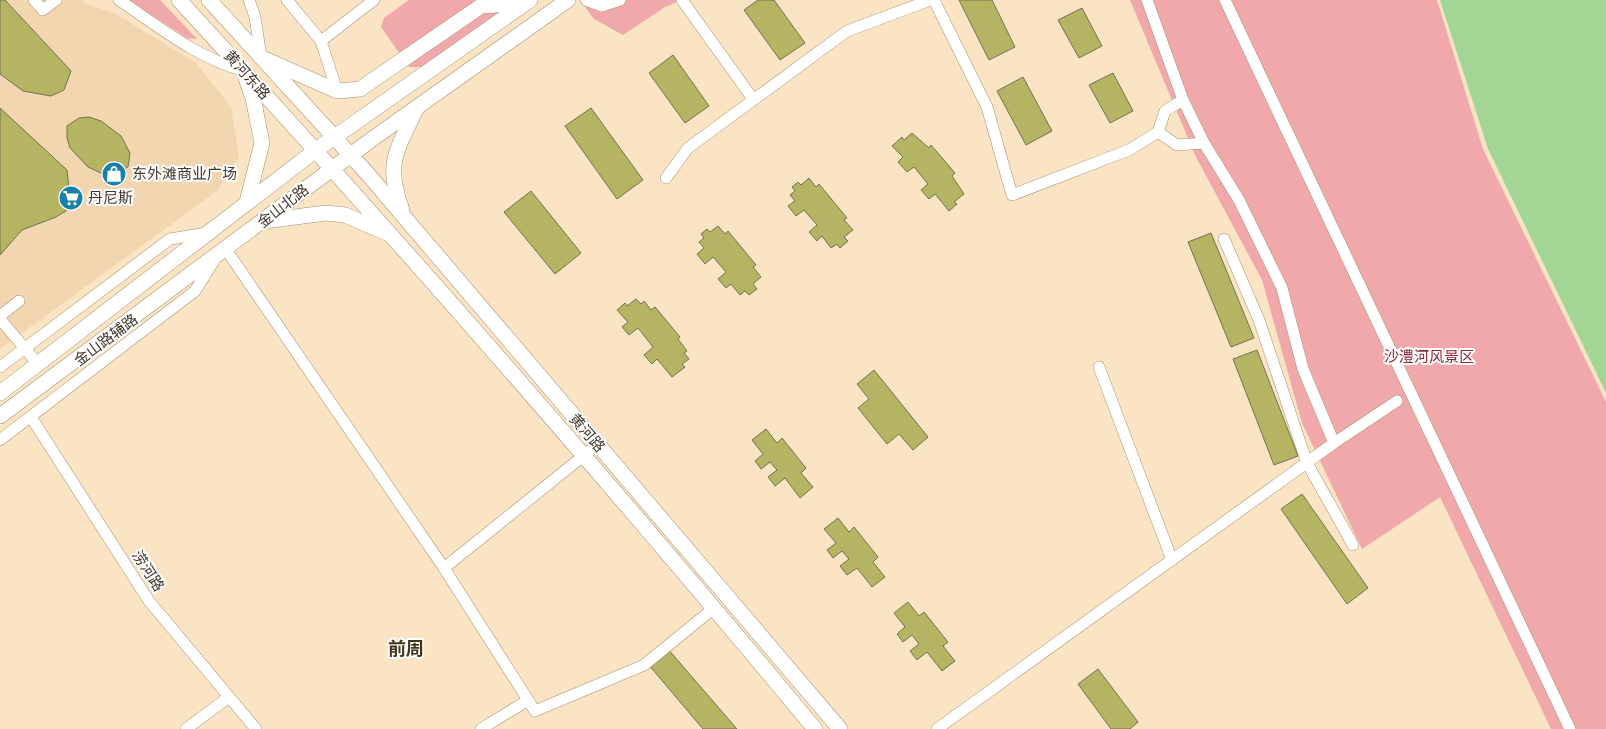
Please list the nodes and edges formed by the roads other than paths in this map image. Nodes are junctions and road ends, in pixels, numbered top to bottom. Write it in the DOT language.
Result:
graph roads {
  1 [pos="34,0"];
  2 [pos="56,0"];
  3 [pos="119,0"];
  4 [pos="179,0"];
  5 [pos="209,0"];
  6 [pos="249,0"];
  7 [pos="287,0"];
  8 [pos="374,0"];
  9 [pos="568,0"];
  10 [pos="586,0"];
  11 [pos="620,0"];
  12 [pos="682,0"];
  13 [pos="930,0"];
  14 [pos="934,0"];
  15 [pos="1147,0"];
  16 [pos="1225,0"];
  17 [pos="528,2"];
  18 [pos="321,41"];
  19 [pos="261,57"];
  20 [pos="242,70"];
  21 [pos="337,91"];
  22 [pos="753,100"];
  23 [pos="1183,100"];
  24 [pos="416,108"];
  25 [pos="1158,132"];
  26 [pos="334,137"];
  27 [pos="1204,143"];
  28 [pos="316,150"];
  29 [pos="350,155"];
  30 [pos="332,168"];
  31 [pos="666,178"];
  32 [pos="247,202"];
  33 [pos="406,220"];
  34 [pos="263,221"];
  35 [pos="207,233"];
  36 [pos="392,235"];
  37 [pos="1224,239"];
  38 [pos="222,251"];
  39 [pos="19,301"];
  40 [pos="0,317"];
  41 [pos="25,348"];
  42 [pos="38,364"];
  43 [pos="0,367"];
  44 [pos="1099,368"];
  45 [pos="0,393"];
  46 [pos="1397,401"];
  47 [pos="0,416"];
  48 [pos="31,417"];
  49 [pos="0,440"];
  50 [pos="1334,443"];
  51 [pos="597,445"];
  52 [pos="584,456"];
  53 [pos="1307,463"];
  54 [pos="1353,545"];
  55 [pos="1172,560"];
  56 [pos="444,568"];
  57 [pos="714,608"];
  58 [pos="229,697"];
  59 [pos="528,700"];
  60 [pos="186,729"];
  61 [pos="256,729"];
  62 [pos="481,729"];
  63 [pos="815,729"];
  64 [pos="840,729"];
  65 [pos="936,729"];
  66 [pos="1570,729"];
  1 -- 2 [label="street"];
  3 -- 20 [label="street"];
  4 -- 20 [label="main road, 黄河东路"];
  5 -- 19 [label="main road, 黄河东路"];
  6 -- 19 [label="street"];
  7 -- 18 [label="street"];
  8 -- 18 [label="street"];
  9 -- 24 [label="main road, 金山北路"];
  10 -- 11 [label="street"];
  12 -- 22 [label="street"];
  13 -- 22 [label="street"];
  14 -- 25 [label="street"];
  15 -- 23 [label="street"];
  16 -- 66 [label="street"];
  17 -- 21 [label="main road"];
  17 -- 26 [label="main road, 金山北路"];
  18 -- 21 [label="street"];
  19 -- 21 [label="main road"];
  19 -- 26 [label="main road, 黄河东路"];
  20 -- 28 [label="main road, 黄河东路"];
  20 -- 32 [label="main road"];
  22 -- 31 [label="street"];
  23 -- 25 [label="street"];
  23 -- 27 [label="street"];
  24 -- 29 [label="main road, 金山北路"];
  24 -- 33 [label="main road"];
  25 -- 27 [label="street"];
  26 -- 28 [label="main road, 金山北路"];
  26 -- 29 [label="main road, 黄河路"];
  27 -- 50 [label="street"];
  28 -- 30 [label="main road, 黄河路"];
  28 -- 32 [label="main road, 金山北路"];
  29 -- 30 [label="main road, 金山北路"];
  29 -- 33 [label="main road, 黄河路"];
  30 -- 34 [label="main road, 金山北路"];
  30 -- 36 [label="main road, 黄河路"];
  32 -- 35 [label="main road, 金山北路"];
  33 -- 51 [label="main road, 黄河路"];
  34 -- 36 [label="main road"];
  34 -- 38 [label="main road, 金山北路"];
  35 -- 41 [label="street"];
  35 -- 42 [label="main road, 金山北路"];
  36 -- 52 [label="main road, 黄河路"];
  37 -- 53 [label="street"];
  38 -- 47 [label="main road, 金山北路"];
  38 -- 48 [label="street, 金山路辅路"];
  38 -- 56 [label="street"];
  39 -- 40 [label="street"];
  40 -- 41 [label="street"];
  41 -- 42 [label="street"];
  41 -- 43 [label="street"];
  42 -- 45 [label="main road, 金山北路"];
  44 -- 55 [label="street"];
  46 -- 50 [label="street"];
  48 -- 49 [label="street, 金山路辅路"];
  48 -- 58 [label="street, 涝河路"];
  50 -- 53 [label="street"];
  51 -- 52 [label="street"];
  51 -- 64 [label="main road, 黄河路"];
  52 -- 56 [label="street"];
  52 -- 57 [label="main road, 黄河路"];
  53 -- 54 [label="street"];
  53 -- 55 [label="street"];
  55 -- 65 [label="street"];
  56 -- 59 [label="street"];
  57 -- 59 [label="street"];
  57 -- 63 [label="main road, 黄河路"];
  58 -- 60 [label="street"];
  58 -- 61 [label="street, 涝河路"];
  59 -- 62 [label="street"];
}
